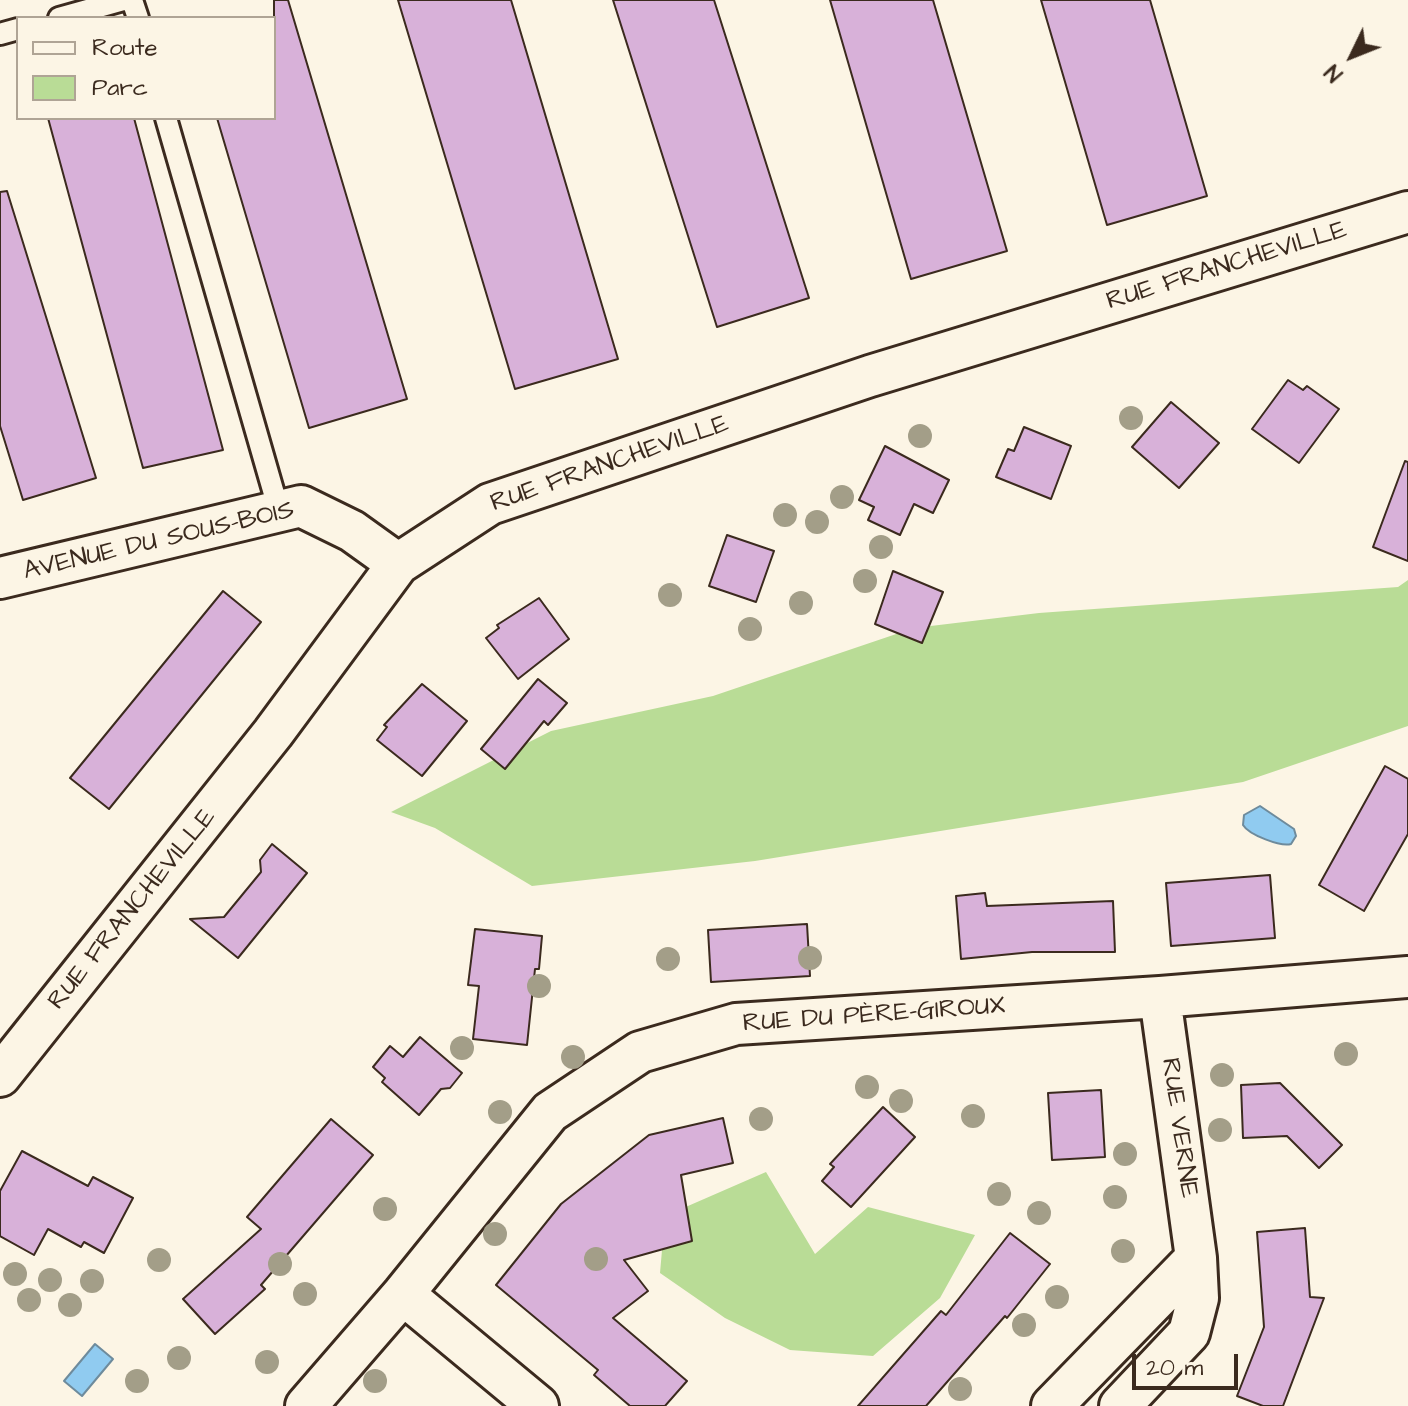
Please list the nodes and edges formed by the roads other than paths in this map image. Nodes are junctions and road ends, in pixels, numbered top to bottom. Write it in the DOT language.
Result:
graph roads {
  1 [pos="123,0"];
  2 [pos="66,16"];
  3 [pos="167,120"];
  4 [pos="1408,212"];
  5 [pos="279,511"];
  6 [pos="398,564"];
  7 [pos="0,578"];
  8 [pos="1408,977"];
  9 [pos="1160,997"];
  10 [pos="0,1076"];
  11 [pos="1196,1258"];
  12 [pos="403,1294"];
  13 [pos="306,1406"];
  14 [pos="538,1406"];
  15 [pos="1052,1406"];
  16 [pos="1120,1406"];
  1 -- 2 [label="lane"];
  3 -- 5 [label="lane"];
  4 -- 6 [label="street, RUE FRANCHEVILLE"];
  5 -- 6 [label="street, AVENUE DU SOUS-BOIS"];
  5 -- 7 [label="street, AVENUE DU SOUS-BOIS"];
  6 -- 10 [label="street, RUE FRANCHEVILLE"];
  8 -- 9 [label="street, RUE DU PÈRE-GIROUX"];
  9 -- 11 [label="street, RUE VERNE"];
  9 -- 12 [label="street, RUE DU PÈRE-GIROUX"];
  11 -- 15 [label="street"];
  11 -- 16 [label="street, RUE VERNE"];
  12 -- 13 [label="street, RUE DU PÈRE-GIROUX"];
  12 -- 14 [label="street"];
}
